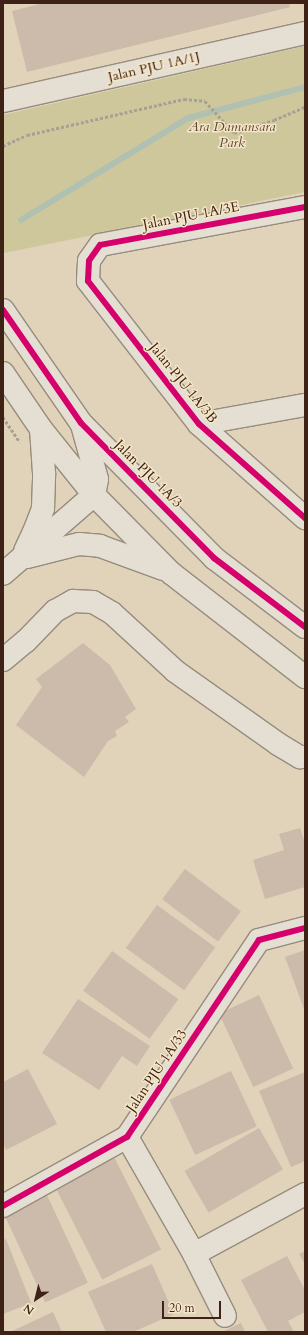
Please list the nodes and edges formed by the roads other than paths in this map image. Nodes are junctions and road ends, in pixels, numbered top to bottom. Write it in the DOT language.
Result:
graph roads {
  1 [pos="305,33"];
  2 [pos="3,101"];
  3 [pos="305,206"];
  4 [pos="89,261"];
  5 [pos="3,310"];
  6 [pos="3,373"];
  7 [pos="305,405"];
  8 [pos="81,423"];
  9 [pos="199,424"];
  10 [pos="42,429"];
  11 [pos="94,495"];
  12 [pos="305,518"];
  13 [pos="21,559"];
  14 [pos="171,572"];
  15 [pos="3,574"];
  16 [pos="305,627"];
  17 [pos="3,660"];
  18 [pos="305,677"];
  19 [pos="305,757"];
  20 [pos="305,928"];
  21 [pos="127,1137"];
  22 [pos="305,1194"];
  23 [pos="3,1206"];
  24 [pos="194,1254"];
  25 [pos="225,1316"];
  1 -- 2 [label="street, Jalan PJU 1A/1J"];
  3 -- 4 [label="street, Jalan PJU 1A/3E"];
  4 -- 9 [label="street, Jalan PJU 1A/3B"];
  5 -- 8 [label="street, Jalan PJU 1A/3"];
  6 -- 10 [label="street"];
  7 -- 9 [label="street"];
  8 -- 11 [label="street"];
  8 -- 16 [label="street, Jalan PJU 1A/3"];
  9 -- 12 [label="street, Jalan PJU 1A/3B"];
  10 -- 11 [label="street"];
  10 -- 13 [label="street"];
  11 -- 13 [label="street"];
  11 -- 14 [label="street"];
  13 -- 14 [label="street"];
  13 -- 15 [label="street"];
  14 -- 18 [label="street"];
  17 -- 19 [label="street"];
  20 -- 21 [label="street, Jalan PJU 1A/33"];
  21 -- 23 [label="street, Jalan PJU 1A/33"];
  21 -- 24 [label="street"];
  22 -- 24 [label="street"];
  24 -- 25 [label="street"];
}
